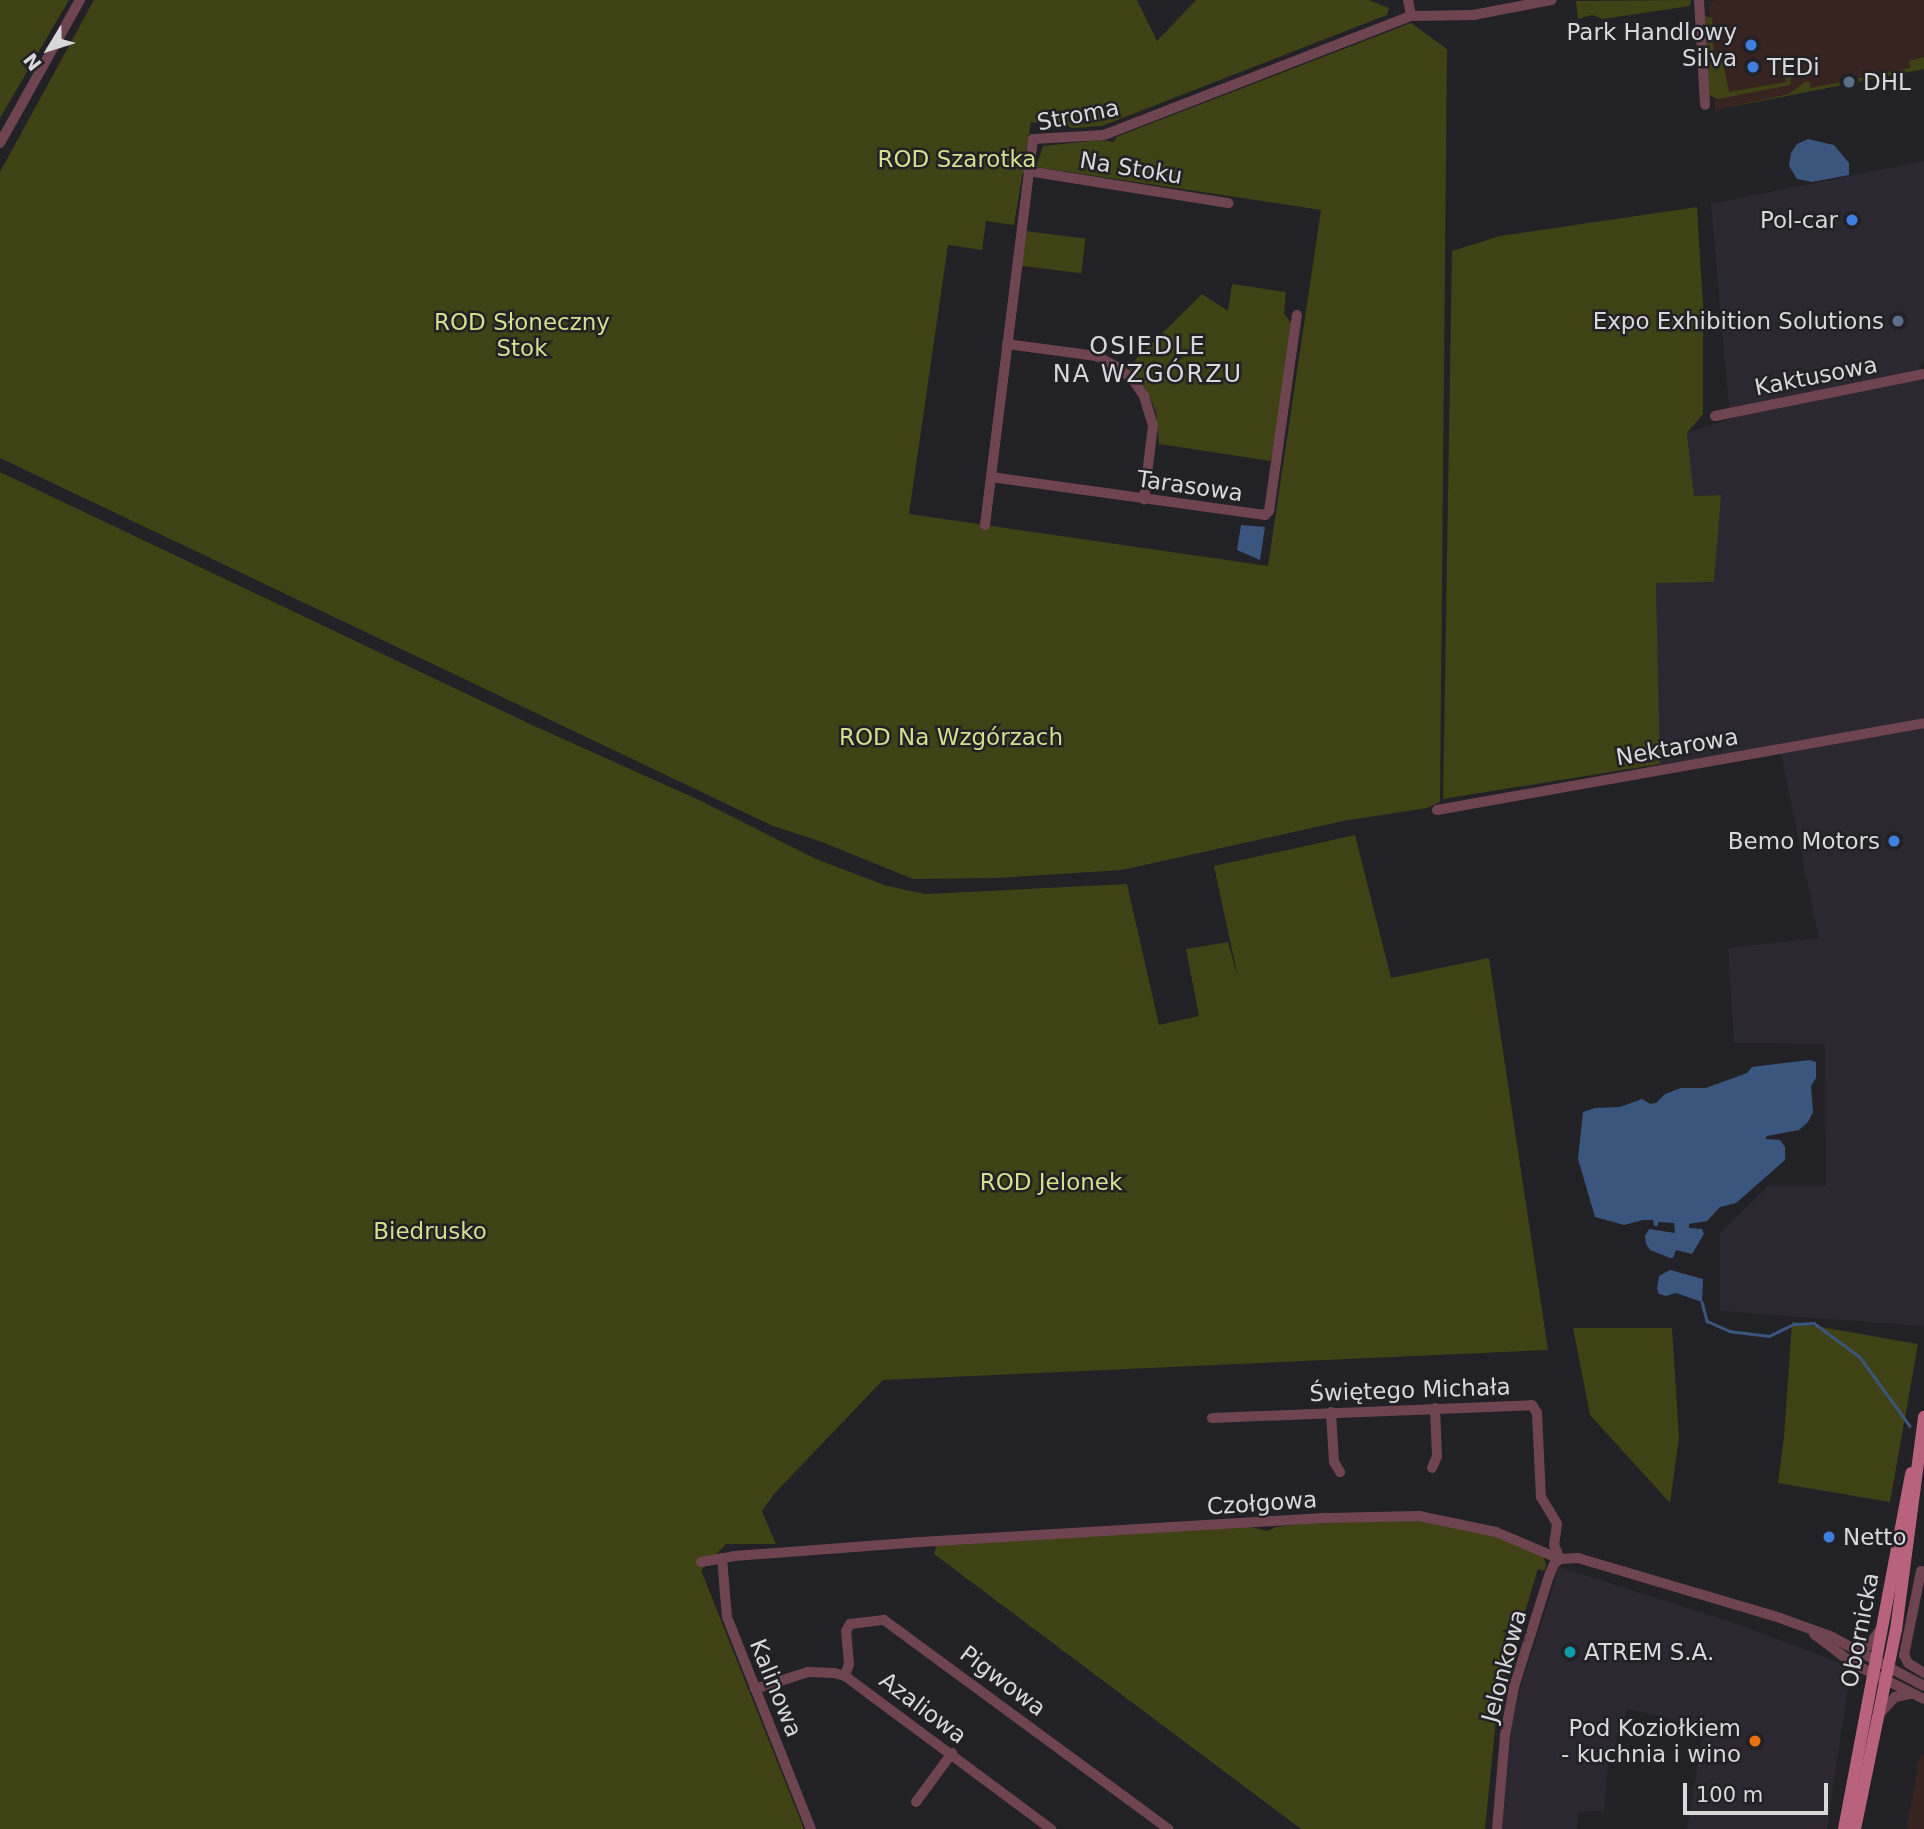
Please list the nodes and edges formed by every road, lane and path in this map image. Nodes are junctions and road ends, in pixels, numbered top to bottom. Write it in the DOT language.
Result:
graph roads {
  1 [pos="80,0"];
  2 [pos="1408,0"];
  3 [pos="1552,0"];
  4 [pos="1699,0"];
  5 [pos="1515,4"];
  6 [pos="1411,16"];
  7 [pos="1704,105"];
  8 [pos="0,143"];
  9 [pos="1028,171"];
  10 [pos="1228,203"];
  11 [pos="1297,315"];
  12 [pos="1007,344"];
  13 [pos="1924,374"];
  14 [pos="1715,415"];
  15 [pos="991,477"];
  16 [pos="1144,499"];
  17 [pos="985,525"];
  18 [pos="1924,723"];
  19 [pos="1437,810"];
  20 [pos="1435,1408"];
  21 [pos="1331,1412"];
  22 [pos="1924,1417"];
  23 [pos="1212,1418"];
  24 [pos="1920,1438"];
  25 [pos="1432,1468"];
  26 [pos="1340,1472"];
  27 [pos="722,1558"];
  28 [pos="1560,1559"];
  29 [pos="701,1562"];
  30 [pos="1921,1571"];
  31 [pos="1882,1627"];
  32 [pos="1809,1629"];
  33 [pos="1856,1648"];
  34 [pos="1876,1660"];
  35 [pos="1889,1665"];
  36 [pos="1873,1673"];
  37 [pos="1924,1673"];
  38 [pos="845,1676"];
  39 [pos="1886,1679"];
  40 [pos="1924,1686"];
  41 [pos="755,1689"];
  42 [pos="1913,1694"];
  43 [pos="1924,1699"];
  44 [pos="1879,1716"];
  45 [pos="951,1753"];
  46 [pos="916,1802"];
  47 [pos="1044,1827"];
  48 [pos="811,1829"];
  49 [pos="1168,1829"];
  50 [pos="1497,1829"];
  51 [pos="1844,1829"];
  52 [pos="1855,1829"];
  1 -- 8 [label="street"];
  2 -- 6 [label="street"];
  3 -- 5 [label="street"];
  4 -- 7 [label="street"];
  5 -- 6 [label="street"];
  6 -- 9 [label="street, Stroma"];
  9 -- 10 [label="street, Na Stoku"];
  9 -- 12 [label="street, Stroma"];
  11 -- 16 [label="street, Tarasowa"];
  12 -- 15 [label="street, Stroma"];
  12 -- 16 [label="street"];
  13 -- 14 [label="street, Kaktusowa"];
  15 -- 16 [label="street, Tarasowa"];
  15 -- 17 [label="street, Stroma"];
  18 -- 19 [label="street, Nektarowa"];
  20 -- 21 [label="street, Świętego Michała"];
  20 -- 25 [label="street"];
  20 -- 28 [label="street, Świętego Michała"];
  21 -- 23 [label="street, Świętego Michała"];
  21 -- 26 [label="street"];
  22 -- 24 [label="main road, Obornicka"];
  24 -- 31 [label="main road, Obornicka"];
  24 -- 35 [label="main road, Obornicka"];
  27 -- 28 [label="street, Czołgowa"];
  27 -- 29 [label="street, Czołgowa"];
  27 -- 41 [label="street, Kalinowa"];
  28 -- 32 [label="street, Czołgowa"];
  28 -- 50 [label="street, Jelonkowa"];
  30 -- 37 [label="street"];
  31 -- 33 [label="street"];
  31 -- 34 [label="main road, Obornicka"];
  32 -- 33 [label="street, Czołgowa"];
  32 -- 36 [label="street, Czołgowa"];
  33 -- 34 [label="street, Czołgowa"];
  34 -- 35 [label="street, Czołgowa"];
  34 -- 36 [label="main road, Obornicka"];
  35 -- 39 [label="main road, Obornicka"];
  35 -- 40 [label="street, Czołgowa"];
  36 -- 39 [label="street, Czołgowa"];
  36 -- 51 [label="main road, Obornicka"];
  38 -- 41 [label="street, Azaliowa"];
  38 -- 45 [label="street, Azaliowa"];
  38 -- 49 [label="street, Pigwowa"];
  39 -- 42 [label="street, Czołgowa"];
  39 -- 44 [label="main road, Obornicka"];
  41 -- 48 [label="street, Kalinowa"];
  42 -- 43 [label="street, Czołgowa"];
  42 -- 44 [label="street"];
  44 -- 52 [label="main road, Obornicka"];
  45 -- 46 [label="street"];
  45 -- 47 [label="street, Azaliowa"];
}
